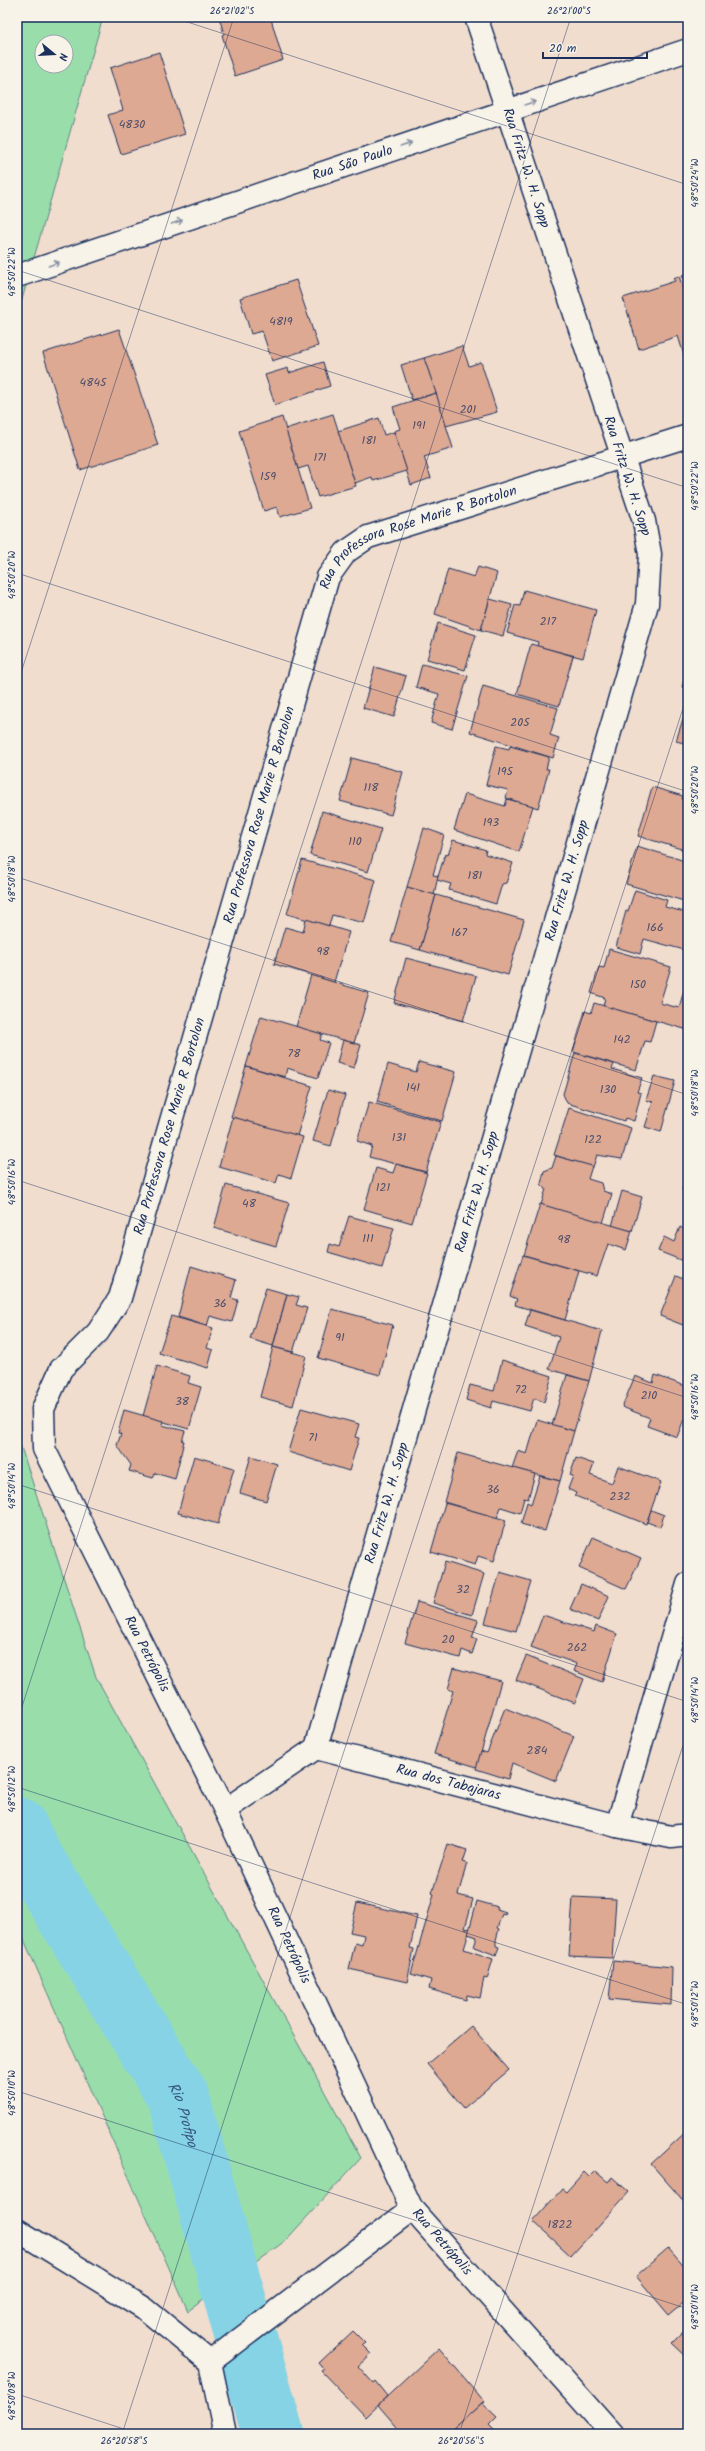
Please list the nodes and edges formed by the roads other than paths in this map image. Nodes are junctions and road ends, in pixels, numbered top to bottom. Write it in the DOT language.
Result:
graph roads {
  1 [pos="476,17"];
  2 [pos="688,50"];
  3 [pos="507,111"];
  4 [pos="17,276"];
  5 [pos="688,436"];
  6 [pos="622,457"];
  7 [pos="43,1409"];
  8 [pos="688,1584"];
  9 [pos="316,1748"];
  10 [pos="226,1810"];
  11 [pos="617,1826"];
  12 [pos="688,1835"];
  13 [pos="412,2209"];
  14 [pos="17,2230"];
  15 [pos="210,2362"];
  16 [pos="225,2434"];
  17 [pos="612,2434"];
  1 -- 3 [label="street, Rua Fritz W. H. Sopp"];
  3 -- 2 [label="street, Rua São Paulo, one-way"];
  4 -- 3 [label="street, Rua São Paulo, one-way"];
  3 -- 6 [label="street, Rua Fritz W. H. Sopp"];
  5 -- 6 [label="street, Rua Professora Rose Marie R Bortolon"];
  6 -- 7 [label="street, Rua Professora Rose Marie R Bortolon"];
  6 -- 9 [label="street, Rua Fritz W. H. Sopp"];
  7 -- 10 [label="street, Rua Petrópolis"];
  8 -- 11 [label="street"];
  9 -- 10 [label="street"];
  9 -- 11 [label="street, Rua dos Tabajaras"];
  10 -- 13 [label="street, Rua Petrópolis"];
  11 -- 12 [label="street, Rua dos Tabajaras"];
  13 -- 15 [label="street"];
  13 -- 17 [label="street, Rua Petrópolis"];
  14 -- 15 [label="street"];
  15 -- 16 [label="street"];
}
